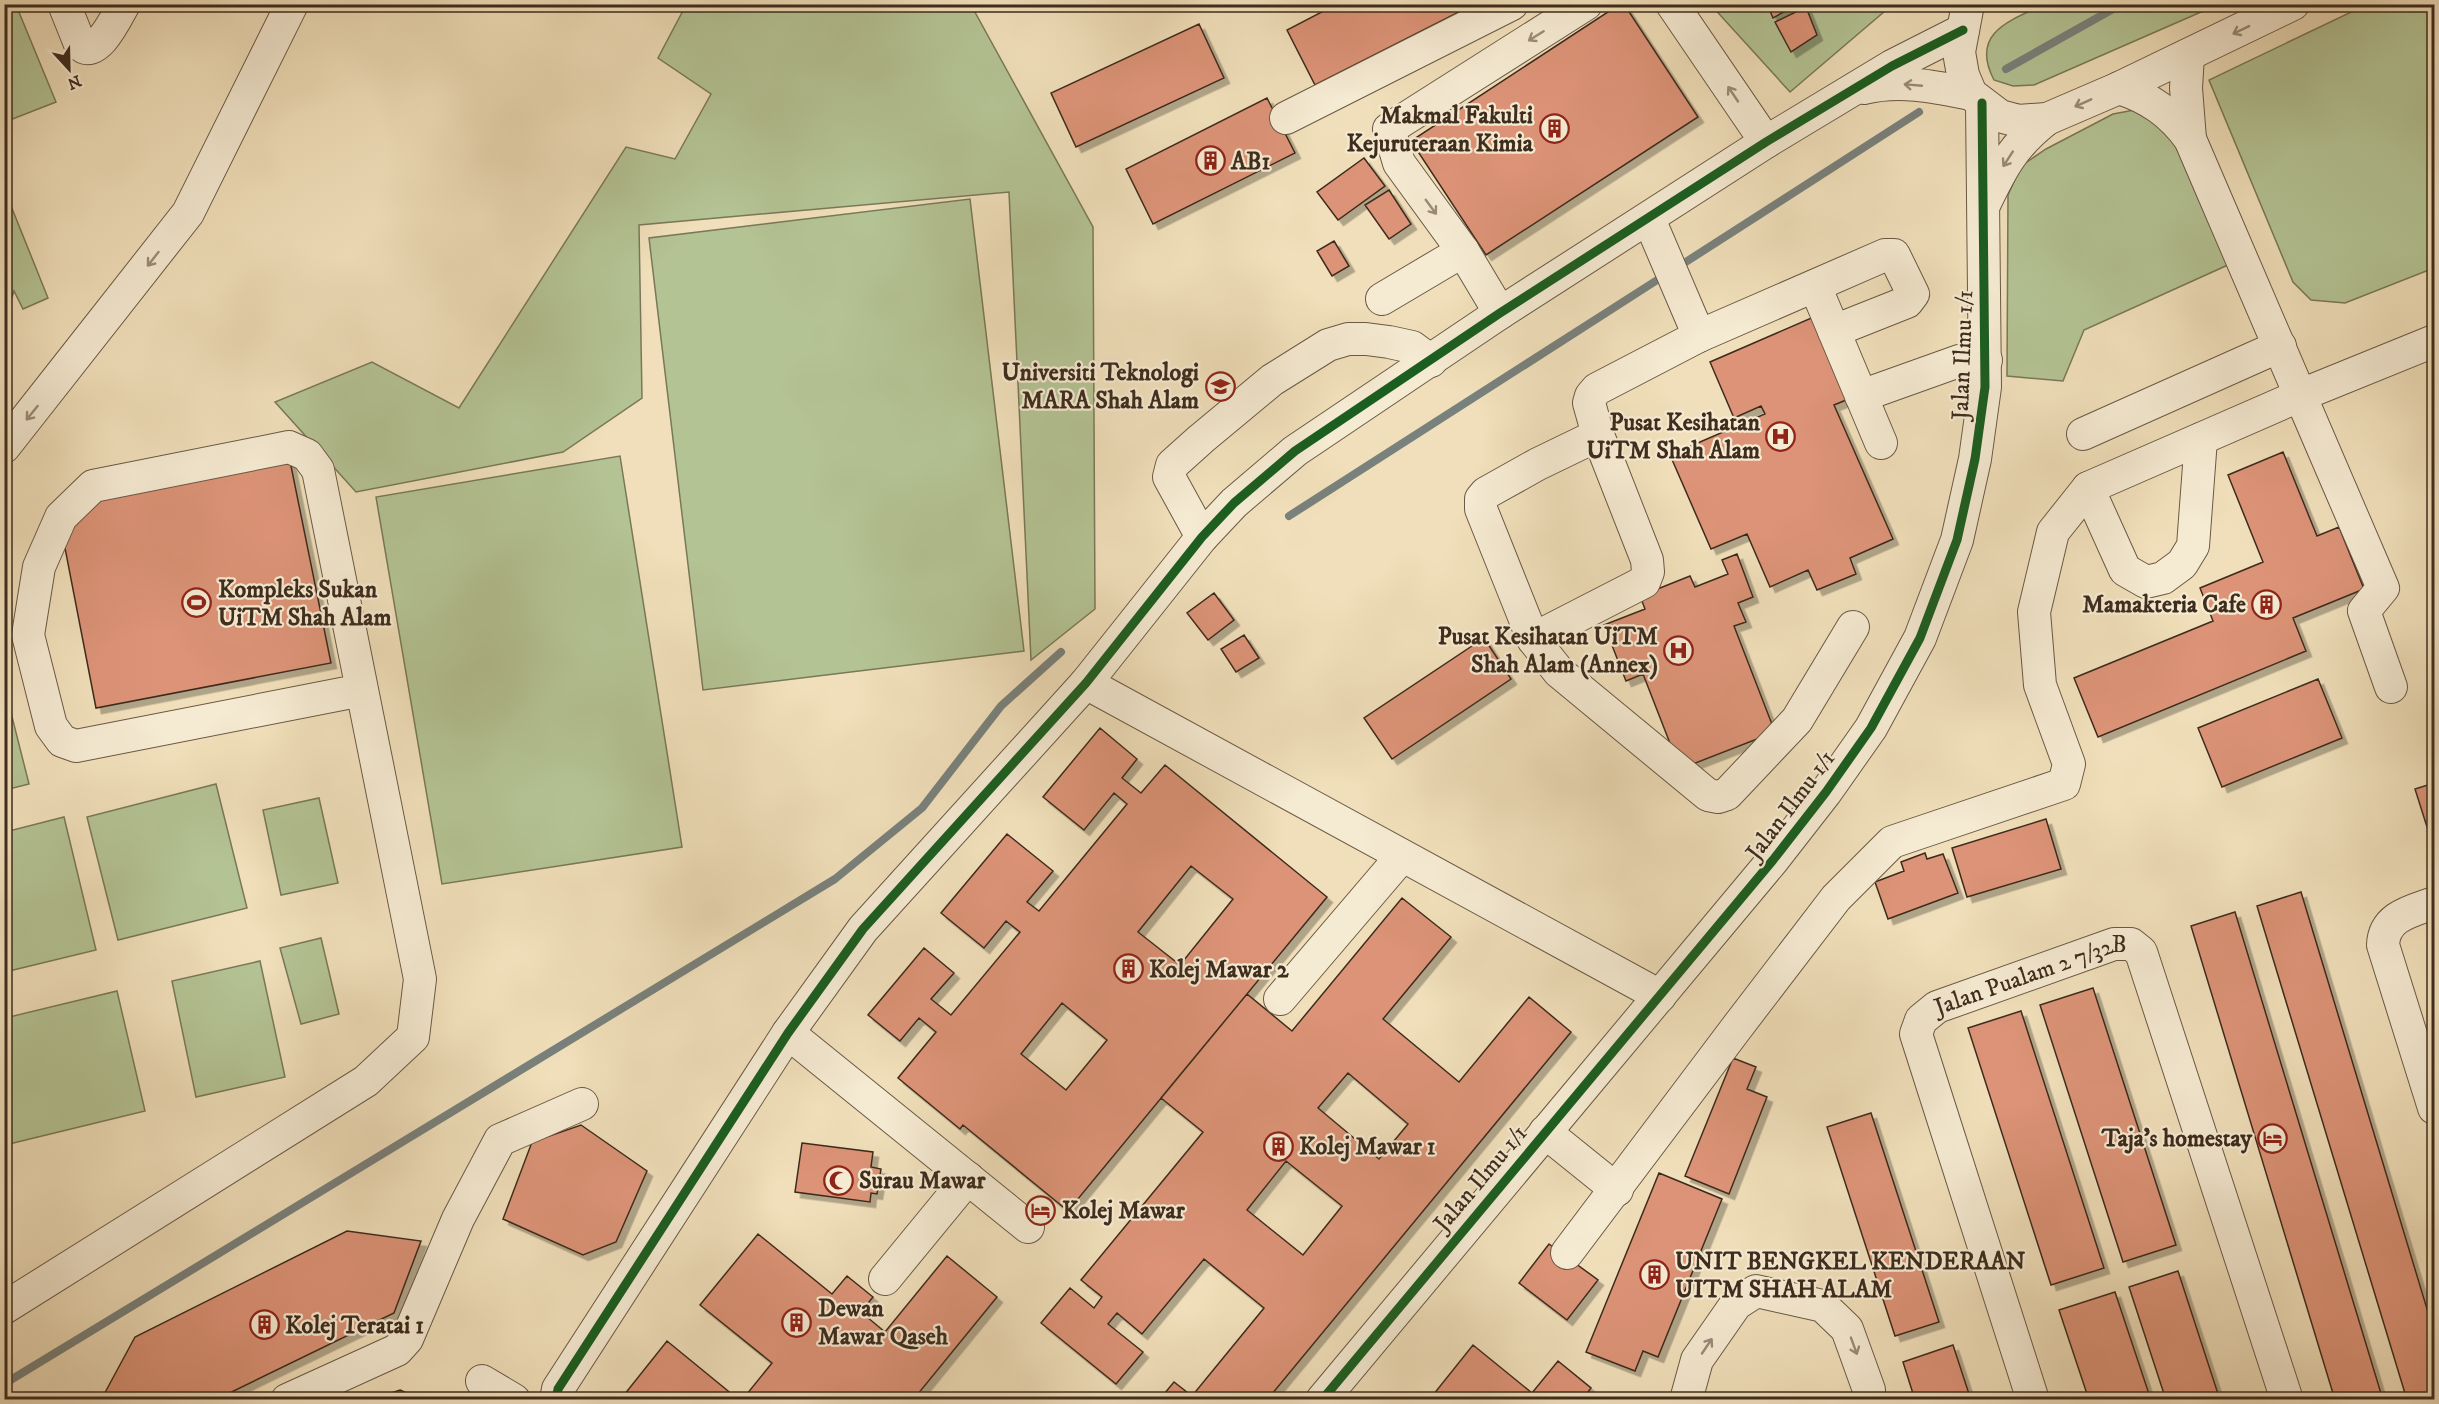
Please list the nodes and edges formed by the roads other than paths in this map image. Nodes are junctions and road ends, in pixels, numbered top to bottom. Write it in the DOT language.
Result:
graph roads {
  1 [pos="64,4"];
  2 [pos="124,4"];
  3 [pos="292,4"];
  4 [pos="1512,4"];
  5 [pos="1586,4"];
  6 [pos="1672,4"];
  7 [pos="2293,4"];
  8 [pos="1969,13"];
  9 [pos="2188,55"];
  10 [pos="2119,87"];
  11 [pos="1855,90"];
  12 [pos="1976,98"];
  13 [pos="1286,118"];
  14 [pos="2047,119"];
  15 [pos="2190,139"];
  16 [pos="1766,142"];
  17 [pos="1983,209"];
  18 [pos="1649,219"];
  19 [pos="1463,251"];
  20 [pos="1815,286"];
  21 [pos="1382,299"];
  22 [pos="1500,313"];
  23 [pos="1834,331"];
  24 [pos="1699,336"];
  25 [pos="2434,341"];
  26 [pos="2280,346"];
  27 [pos="1986,360"];
  28 [pos="1431,361"];
  29 [pos="2301,395"];
  30 [pos="1861,396"];
  31 [pos="2083,434"];
  32 [pos="1598,435"];
  33 [pos="2201,439"];
  34 [pos="1881,442"];
  35 [pos="4,447"];
  36 [pos="2088,488"];
  37 [pos="1202,537"];
  38 [pos="1853,627"];
  39 [pos="1533,639"];
  40 [pos="1086,683"];
  41 [pos="2391,687"];
  42 [pos="362,690"];
  43 [pos="1402,856"];
  44 [pos="2434,903"];
  45 [pos="1660,996"];
  46 [pos="1280,999"];
  47 [pos="788,1033"];
  48 [pos="582,1104"];
  49 [pos="2434,1108"];
  50 [pos="1545,1132"];
  51 [pos="968,1178"];
  52 [pos="1617,1190"];
  53 [pos="1028,1227"];
  54 [pos="1568,1253"];
  55 [pos="885,1279"];
  56 [pos="4,1308"];
  57 [pos="482,1381"];
  58 [pos="287,1400"];
  59 [pos="514,1400"];
  60 [pos="556,1400"];
  61 [pos="1322,1400"];
  62 [pos="1686,1400"];
  63 [pos="1869,1400"];
  64 [pos="2033,1400"];
  65 [pos="2287,1400"];
  1 -- 2 [label="street"];
  3 -- 35 [label="street, one-way"];
  4 -- 13 [label="street"];
  5 -- 19 [label="street, one-way"];
  16 -- 6 [label="street, one-way"];
  7 -- 9 [label="street, one-way"];
  8 -- 11 [label="street"];
  8 -- 12 [label="street, Jalan Ilmu 1/1"];
  9 -- 10 [label="street"];
  9 -- 15 [label="street"];
  10 -- 14 [label="street, one-way"];
  10 -- 15 [label="street"];
  12 -- 11 [label="street, one-way"];
  11 -- 16 [label="street"];
  12 -- 14 [label="street"];
  12 -- 17 [label="street, Jalan Ilmu 1/1"];
  14 -- 17 [label="street, Jalan Ilmu 1/1, one-way"];
  15 -- 26 [label="street"];
  16 -- 18 [label="street"];
  17 -- 27 [label="street, Jalan Ilmu 1/1"];
  18 -- 22 [label="street"];
  18 -- 24 [label="street"];
  19 -- 21 [label="street"];
  19 -- 22 [label="street"];
  20 -- 23 [label="street"];
  20 -- 23 [label="street"];
  20 -- 24 [label="street"];
  22 -- 28 [label="street"];
  23 -- 30 [label="street"];
  24 -- 32 [label="street"];
  25 -- 29 [label="street"];
  26 -- 29 [label="street"];
  26 -- 31 [label="street"];
  27 -- 30 [label="street"];
  27 -- 45 [label="street, Jalan Ilmu 1/1"];
  28 -- 37 [label="street"];
  28 -- 37 [label="street"];
  29 -- 33 [label="street"];
  29 -- 41 [label="street"];
  30 -- 34 [label="street"];
  32 -- 39 [label="street"];
  32 -- 39 [label="street"];
  33 -- 36 [label="street"];
  33 -- 36 [label="street"];
  36 -- 52 [label="street"];
  37 -- 40 [label="street"];
  38 -- 39 [label="street"];
  40 -- 43 [label="street"];
  40 -- 47 [label="street"];
  42 -- 42 [label="street"];
  42 -- 56 [label="street"];
  43 -- 45 [label="street"];
  43 -- 46 [label="street"];
  44 -- 49 [label="street"];
  45 -- 50 [label="street, Jalan Ilmu 1/1"];
  47 -- 51 [label="street"];
  47 -- 60 [label="street"];
  48 -- 58 [label="street"];
  50 -- 52 [label="street"];
  50 -- 61 [label="street, Jalan Ilmu 1/1"];
  51 -- 53 [label="street"];
  51 -- 55 [label="street"];
  52 -- 54 [label="street"];
  57 -- 59 [label="street"];
  62 -- 63 [label="street, one-way"];
  64 -- 65 [label="street, Jalan Pualam 2 7/32B"];
}
